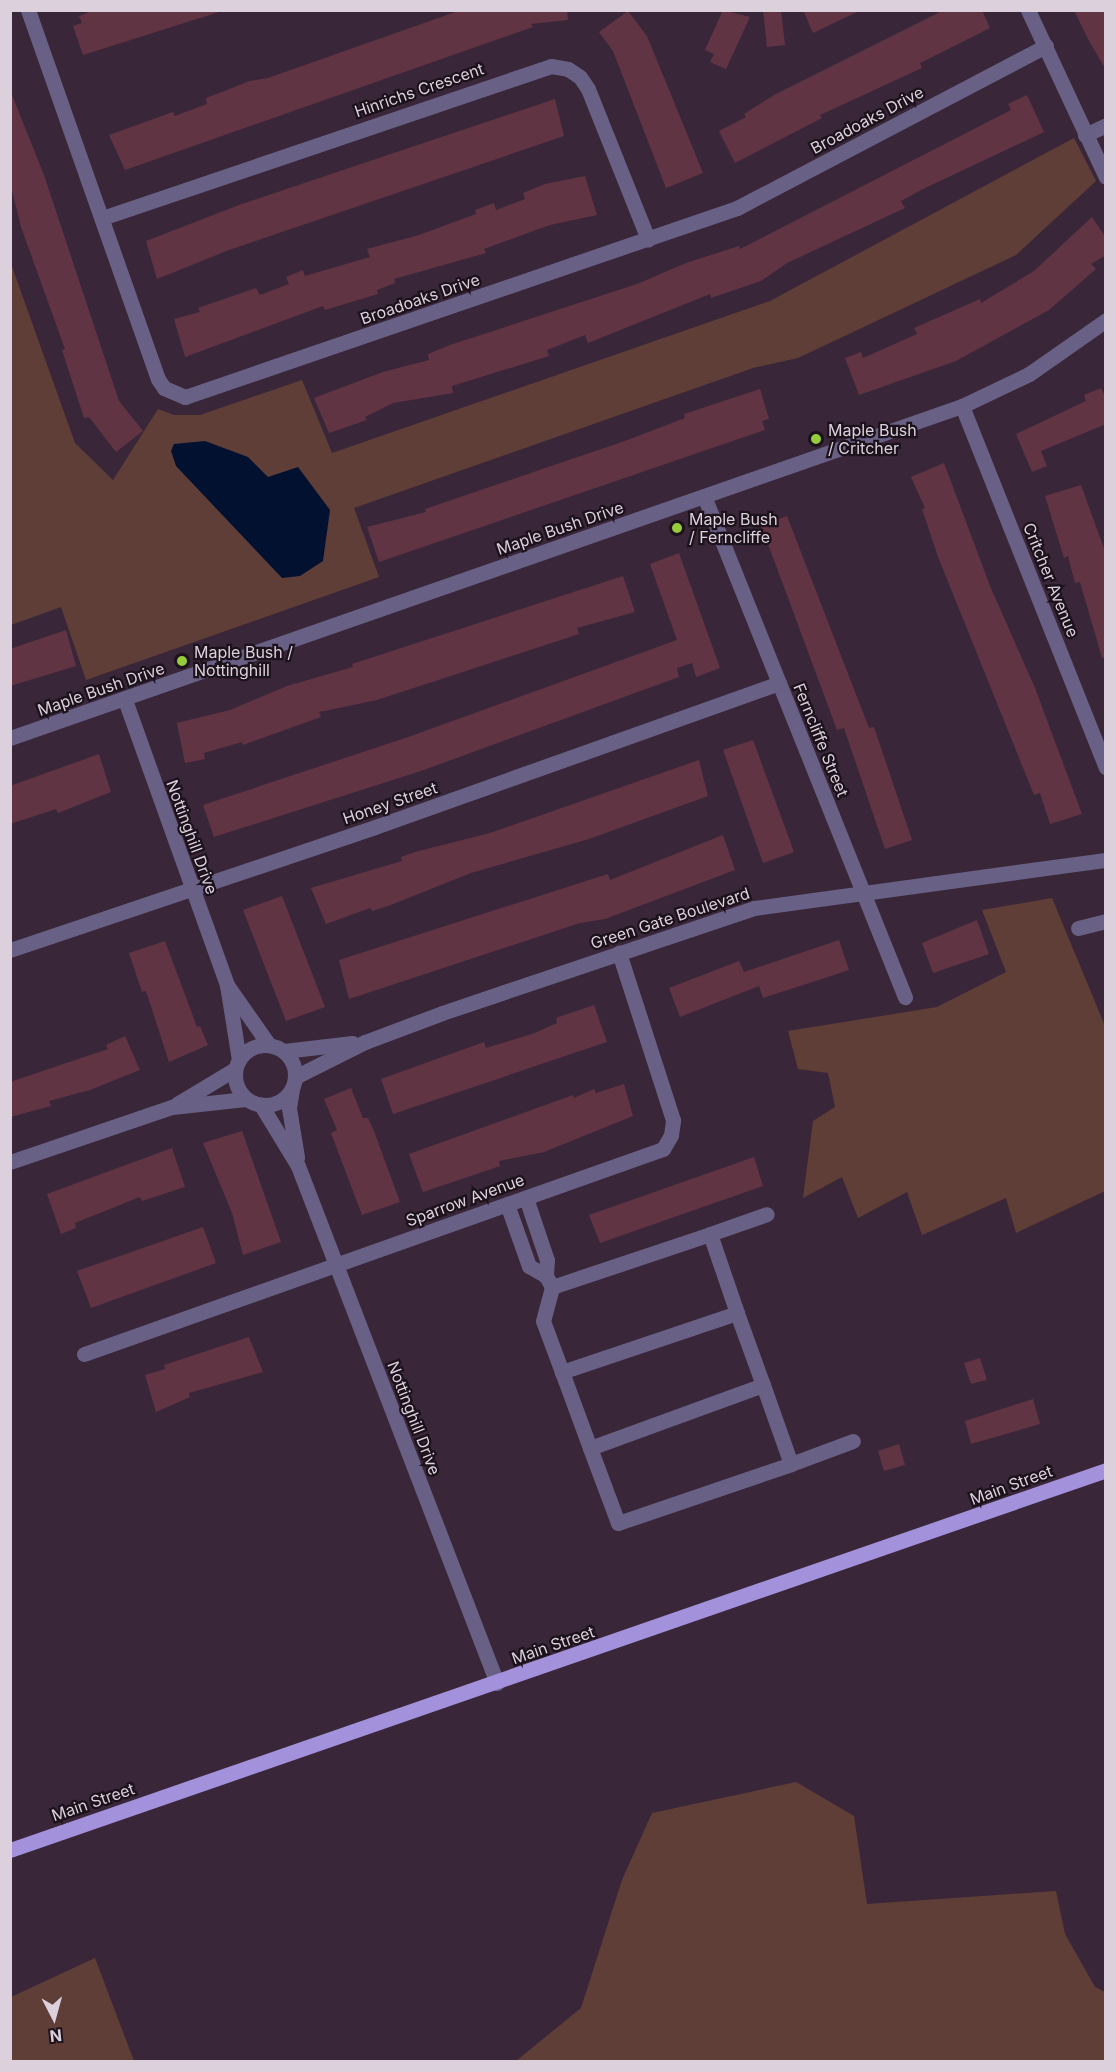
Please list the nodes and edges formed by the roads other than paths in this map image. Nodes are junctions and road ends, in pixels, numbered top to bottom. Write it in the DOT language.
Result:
graph roads {
  1 [pos="28,10"];
  2 [pos="1028,10"];
  3 [pos="1046,46"];
  4 [pos="1106,125"];
  5 [pos="1085,135"];
  6 [pos="1106,177"];
  7 [pos="102,218"];
  8 [pos="648,239"];
  9 [pos="1106,320"];
  10 [pos="962,406"];
  11 [pos="705,496"];
  12 [pos="779,683"];
  13 [pos="125,700"];
  14 [pos="10,738"];
  15 [pos="1106,767"];
  16 [pos="1106,860"];
  17 [pos="193,890"];
  18 [pos="865,892"];
  19 [pos="1106,921"];
  20 [pos="1078,928"];
  21 [pos="10,950"];
  22 [pos="619,953"];
  23 [pos="227,985"];
  24 [pos="905,997"];
  25 [pos="365,1042"];
  26 [pos="269,1045"];
  27 [pos="284,1051"];
  28 [pos="237,1064"];
  29 [pos="294,1083"];
  30 [pos="246,1099"];
  31 [pos="261,1105"];
  32 [pos="172,1107"];
  33 [pos="10,1162"];
  34 [pos="298,1166"];
  35 [pos="526,1198"];
  36 [pos="507,1204"];
  37 [pos="767,1214"];
  38 [pos="710,1234"];
  39 [pos="336,1266"];
  40 [pos="549,1282"];
  41 [pos="737,1313"];
  42 [pos="84,1354"];
  43 [pos="562,1372"];
  44 [pos="763,1385"];
  45 [pos="853,1441"];
  46 [pos="590,1448"];
  47 [pos="791,1464"];
  48 [pos="1106,1470"];
  49 [pos="497,1683"];
  50 [pos="10,1850"];
  1 -- 7 [label="street, Broadoaks Drive"];
  2 -- 3 [label="street"];
  3 -- 5 [label="street"];
  3 -- 8 [label="street, Broadoaks Drive"];
  4 -- 5 [label="street"];
  5 -- 6 [label="street"];
  7 -- 8 [label="street, Hinrichs Crescent"];
  7 -- 8 [label="street, Broadoaks Drive"];
  9 -- 10 [label="street, Maple Bush Drive"];
  10 -- 11 [label="street, Maple Bush Drive"];
  10 -- 15 [label="street, Critcher Avenue"];
  11 -- 12 [label="street, Ferncliffe Street"];
  11 -- 13 [label="street, Maple Bush Drive"];
  12 -- 17 [label="street, Honey Street"];
  12 -- 18 [label="street, Ferncliffe Street"];
  13 -- 14 [label="street, Maple Bush Drive"];
  13 -- 17 [label="street, Nottinghill Drive"];
  16 -- 18 [label="street, Green Gate Boulevard"];
  17 -- 21 [label="street, Honey Street"];
  17 -- 23 [label="street, Nottinghill Drive"];
  18 -- 22 [label="street, Green Gate Boulevard"];
  18 -- 24 [label="street, Ferncliffe Street"];
  19 -- 20 [label="street"];
  22 -- 25 [label="street, Green Gate Boulevard"];
  22 -- 35 [label="street, Sparrow Avenue"];
  23 -- 26 [label="street, Nottinghill Drive"];
  23 -- 28 [label="street, Nottinghill Drive"];
  25 -- 27 [label="street, Green Gate Boulevard"];
  25 -- 29 [label="street, Green Gate Boulevard"];
  26 -- 27 [label="street"];
  26 -- 28 [label="street"];
  27 -- 29 [label="street"];
  28 -- 30 [label="street"];
  28 -- 32 [label="street"];
  29 -- 31 [label="street"];
  29 -- 34 [label="street, Nottinghill Drive"];
  30 -- 31 [label="street"];
  30 -- 32 [label="street"];
  31 -- 34 [label="street, Nottinghill Drive"];
  32 -- 33 [label="street"];
  34 -- 39 [label="street, Nottinghill Drive"];
  35 -- 36 [label="street, Sparrow Avenue"];
  35 -- 40 [label="street"];
  36 -- 39 [label="street, Sparrow Avenue"];
  36 -- 40 [label="street"];
  37 -- 38 [label="street"];
  38 -- 40 [label="street"];
  38 -- 41 [label="street"];
  39 -- 42 [label="street, Sparrow Avenue"];
  39 -- 49 [label="street, Nottinghill Drive"];
  40 -- 43 [label="street"];
  41 -- 43 [label="street"];
  41 -- 44 [label="street"];
  43 -- 46 [label="street"];
  44 -- 46 [label="street"];
  44 -- 47 [label="street"];
  45 -- 47 [label="street"];
  46 -- 47 [label="street"];
  48 -- 49 [label="main road, Main Street"];
  49 -- 50 [label="main road, Main Street"];
}
